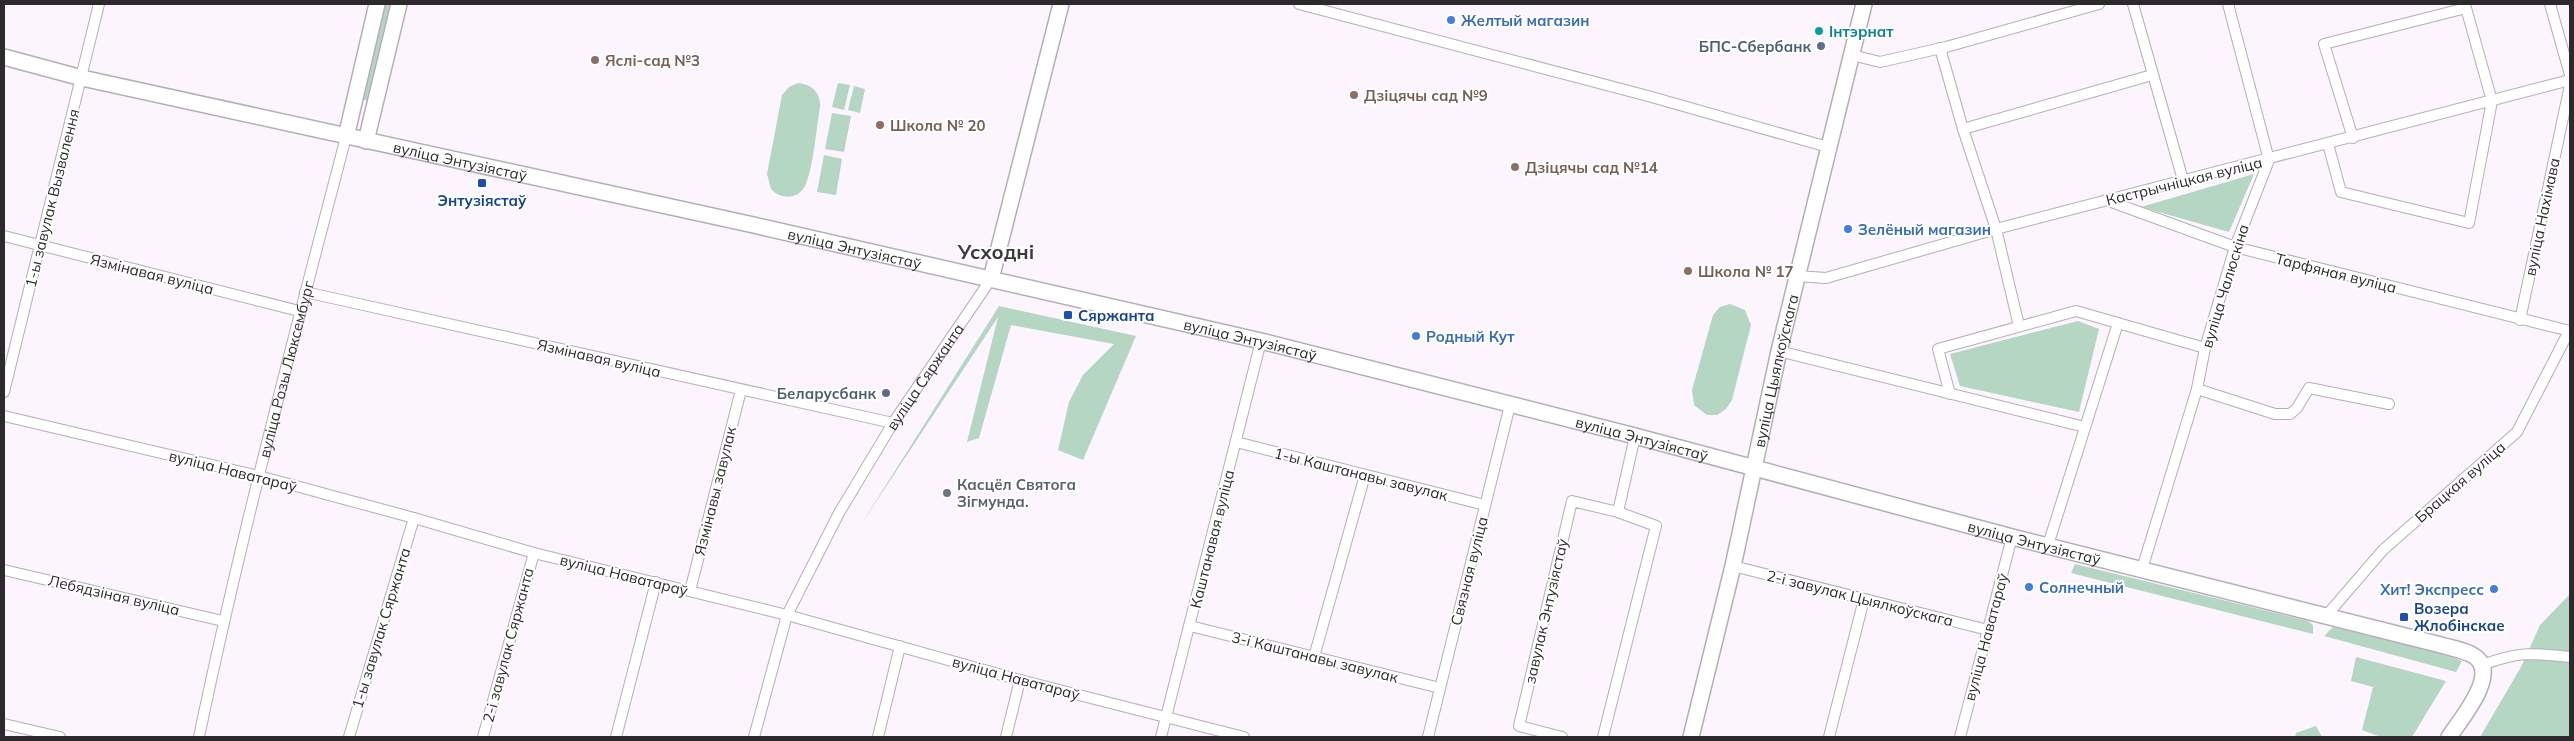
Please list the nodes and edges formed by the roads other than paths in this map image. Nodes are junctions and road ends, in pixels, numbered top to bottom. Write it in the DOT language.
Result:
graph roads {
  1 [pos="99,4"];
  2 [pos="377,4"];
  3 [pos="399,4"];
  4 [pos="1061,4"];
  5 [pos="1299,4"];
  6 [pos="1864,4"];
  7 [pos="2098,4"];
  8 [pos="2133,4"];
  9 [pos="2228,4"];
  10 [pos="2550,4"];
  11 [pos="2070,7"];
  12 [pos="1943,47"];
  13 [pos="1852,55"];
  14 [pos="4,57"];
  15 [pos="2152,75"];
  16 [pos="2570,75"];
  17 [pos="82,78"];
  18 [pos="2570,80"];
  19 [pos="2570,85"];
  20 [pos="2492,101"];
  21 [pos="1963,129"];
  22 [pos="346,136"];
  23 [pos="2353,138"];
  24 [pos="366,141"];
  25 [pos="2328,144"];
  26 [pos="1828,147"];
  27 [pos="2269,160"];
  28 [pos="2183,180"];
  29 [pos="2106,200"];
  30 [pos="1996,229"];
  31 [pos="4,236"];
  32 [pos="39,244"];
  33 [pos="2235,248"];
  34 [pos="1798,276"];
  35 [pos="991,279"];
  36 [pos="305,292"];
  37 [pos="299,312"];
  38 [pos="2520,320"];
  39 [pos="2118,323"];
  40 [pos="2019,326"];
  41 [pos="2570,331"];
  42 [pos="1261,341"];
  43 [pos="2205,348"];
  44 [pos="1779,351"];
  45 [pos="2198,389"];
  46 [pos="741,390"];
  47 [pos="4,392"];
  48 [pos="1950,394"];
  49 [pos="2389,404"];
  50 [pos="1510,405"];
  51 [pos="4,416"];
  52 [pos="893,423"];
  53 [pos="2085,427"];
  54 [pos="1634,436"];
  55 [pos="1236,442"];
  56 [pos="1753,469"];
  57 [pos="1365,475"];
  58 [pos="259,476"];
  59 [pos="1485,505"];
  60 [pos="1618,512"];
  61 [pos="414,518"];
  62 [pos="2012,536"];
  63 [pos="2048,545"];
  64 [pos="534,553"];
  65 [pos="1733,566"];
  66 [pos="2142,569"];
  67 [pos="4,570"];
  68 [pos="656,582"];
  69 [pos="690,591"];
  70 [pos="1864,599"];
  71 [pos="787,615"];
  72 [pos="2326,616"];
  73 [pos="223,621"];
  74 [pos="1190,626"];
  75 [pos="1988,630"];
  76 [pos="900,646"];
  77 [pos="1314,657"];
  78 [pos="2570,657"];
  79 [pos="2482,665"];
  80 [pos="1020,680"];
  81 [pos="1440,688"];
  82 [pos="1166,718"];
  83 [pos="4,724"];
  84 [pos="60,737"];
  85 [pos="199,737"];
  86 [pos="349,737"];
  87 [pos="483,737"];
  88 [pos="616,737"];
  89 [pos="754,737"];
  90 [pos="878,737"];
  91 [pos="1006,737"];
  92 [pos="1161,737"];
  93 [pos="1244,737"];
  94 [pos="1428,737"];
  95 [pos="1560,737"];
  96 [pos="1603,737"];
  97 [pos="1691,737"];
  98 [pos="1829,737"];
  99 [pos="1960,737"];
  100 [pos="2449,737"];
  1 -- 17 [label="street, 1-ы завулак Вызвалення"];
  2 -- 22 [label="main road, вуліца Розы Люксембург"];
  3 -- 24 [label="main road"];
  4 -- 35 [label="main road, вуліца Сяржанта"];
  5 -- 26 [label="street"];
  6 -- 13 [label="main road, вуліца Цыялкоўскага"];
  7 -- 11 [label="street"];
  8 -- 15 [label="street"];
  9 -- 27 [label="street"];
  10 -- 16 [label="street"];
  11 -- 12 [label="street"];
  12 -- 13 [label="street"];
  12 -- 21 [label="street"];
  13 -- 26 [label="main road, вуліца Цыялкоўскага"];
  14 -- 17 [label="main road, вуліца Энтузіястаў"];
  15 -- 21 [label="street"];
  15 -- 28 [label="street"];
  17 -- 22 [label="main road, вуліца Энтузіястаў"];
  17 -- 32 [label="street, 1-ы завулак Вызвалення"];
  18 -- 20 [label="street, Кастрычніцкая вуліца"];
  19 -- 38 [label="street, вуліца Нахімава"];
  20 -- 23 [label="street, Кастрычніцкая вуліца"];
  20 -- 23 [label="street"];
  20 -- 25 [label="street"];
  21 -- 30 [label="street"];
  22 -- 24 [label="main road, вуліца Энтузіястаў"];
  22 -- 36 [label="street, вуліца Розы Люксембург"];
  23 -- 25 [label="street, Кастрычніцкая вуліца"];
  24 -- 35 [label="main road, вуліца Энтузіястаў"];
  25 -- 27 [label="street, Кастрычніцкая вуліца"];
  26 -- 34 [label="main road, вуліца Цыялкоўскага"];
  27 -- 28 [label="street, Кастрычніцкая вуліца"];
  27 -- 33 [label="street, вуліца Чалюскіна"];
  28 -- 29 [label="street, Кастрычніцкая вуліца"];
  29 -- 30 [label="street, Кастрычніцкая вуліца"];
  29 -- 33 [label="street, Тарфяная вуліца"];
  30 -- 34 [label="street, Кастрычніцкая вуліца"];
  30 -- 40 [label="street"];
  31 -- 32 [label="street, Язмінавая вуліца"];
  32 -- 37 [label="street, Язмінавая вуліца"];
  32 -- 47 [label="street, 1-ы завулак Вызвалення"];
  33 -- 38 [label="street, Тарфяная вуліца"];
  33 -- 43 [label="street, вуліца Чалюскіна"];
  34 -- 44 [label="main road, вуліца Цыялкоўскага"];
  35 -- 42 [label="main road, вуліца Энтузіястаў"];
  35 -- 52 [label="street, вуліца Сяржанта"];
  36 -- 37 [label="street, вуліца Розы Люксембург"];
  36 -- 46 [label="street, Язмінавая вуліца"];
  37 -- 58 [label="street, вуліца Розы Люксембург"];
  38 -- 41 [label="street, Тарфяная вуліца"];
  39 -- 40 [label="street"];
  39 -- 43 [label="street"];
  39 -- 53 [label="street"];
  40 -- 48 [label="street"];
  41 -- 72 [label="street, Брацкая вуліца"];
  42 -- 50 [label="main road, вуліца Энтузіястаў"];
  42 -- 55 [label="street, Каштанавая вуліца"];
  43 -- 45 [label="street, вуліца Чалюскіна"];
  44 -- 48 [label="street"];
  44 -- 56 [label="main road, вуліца Цыялкоўскага"];
  45 -- 49 [label="street"];
  45 -- 66 [label="street, вуліца Чалюскіна"];
  46 -- 52 [label="street, Язмінавая вуліца"];
  46 -- 69 [label="street, Язмінавы завулак"];
  48 -- 53 [label="street"];
  50 -- 54 [label="main road, вуліца Энтузіястаў"];
  50 -- 59 [label="street, Связная вуліца"];
  51 -- 58 [label="street, вуліца Наватараў"];
  52 -- 71 [label="street, вуліца Сяржанта"];
  53 -- 63 [label="street"];
  54 -- 56 [label="main road, вуліца Энтузіястаў"];
  54 -- 60 [label="street"];
  55 -- 57 [label="street, 1-ы Каштанавы завулак"];
  55 -- 74 [label="street, Каштанавая вуліца"];
  56 -- 62 [label="main road, вуліца Энтузіястаў"];
  56 -- 65 [label="main road, вуліца Цыялкоўскага"];
  57 -- 59 [label="street, 1-ы Каштанавы завулак"];
  57 -- 77 [label="street"];
  58 -- 61 [label="street, вуліца Наватараў"];
  58 -- 73 [label="street, вуліца Розы Люксембург"];
  59 -- 81 [label="street, Связная вуліца"];
  60 -- 95 [label="street, завулак Энтузіястаў"];
  60 -- 96 [label="street, завулак Энтузіястаў"];
  61 -- 64 [label="street, вуліца Наватараў"];
  61 -- 86 [label="street, 1-ы завулак Сяржанта"];
  62 -- 63 [label="main road, вуліца Энтузіястаў"];
  62 -- 75 [label="street, вуліца Наватараў"];
  63 -- 66 [label="main road, вуліца Энтузіястаў"];
  64 -- 68 [label="street, вуліца Наватараў"];
  64 -- 87 [label="street, 2-і завулак Сяржанта"];
  65 -- 70 [label="street, 2-і завулак Цыялкоўскага"];
  65 -- 97 [label="main road, вуліца Цыялкоўскага"];
  66 -- 72 [label="main road, вуліца Энтузіястаў"];
  67 -- 73 [label="street, Лебядзіная вуліца"];
  68 -- 69 [label="street, вуліца Наватараў"];
  68 -- 88 [label="street"];
  69 -- 71 [label="street, вуліца Наватараў"];
  70 -- 75 [label="street, 2-і завулак Цыялкоўскага"];
  70 -- 98 [label="street"];
  71 -- 76 [label="street, вуліца Наватараў"];
  71 -- 89 [label="street, вуліца Сяржанта"];
  72 -- 79 [label="main road, вуліца Энтузіястаў"];
  73 -- 85 [label="street, вуліца Розы Люксембург"];
  74 -- 77 [label="street, 3-і Каштанавы завулак"];
  74 -- 82 [label="street, Каштанавая вуліца"];
  75 -- 99 [label="street, вуліца Наватараў"];
  76 -- 80 [label="street, вуліца Наватараў"];
  76 -- 90 [label="street"];
  77 -- 81 [label="street, 3-і Каштанавы завулак"];
  78 -- 79 [label="street"];
  79 -- 100 [label="main road"];
  80 -- 82 [label="street, вуліца Наватараў"];
  80 -- 91 [label="street"];
  81 -- 94 [label="street, Связная вуліца"];
  82 -- 92 [label="street, Каштанавая вуліца"];
  82 -- 93 [label="street, вуліца Наватараў"];
  83 -- 84 [label="street"];
}
